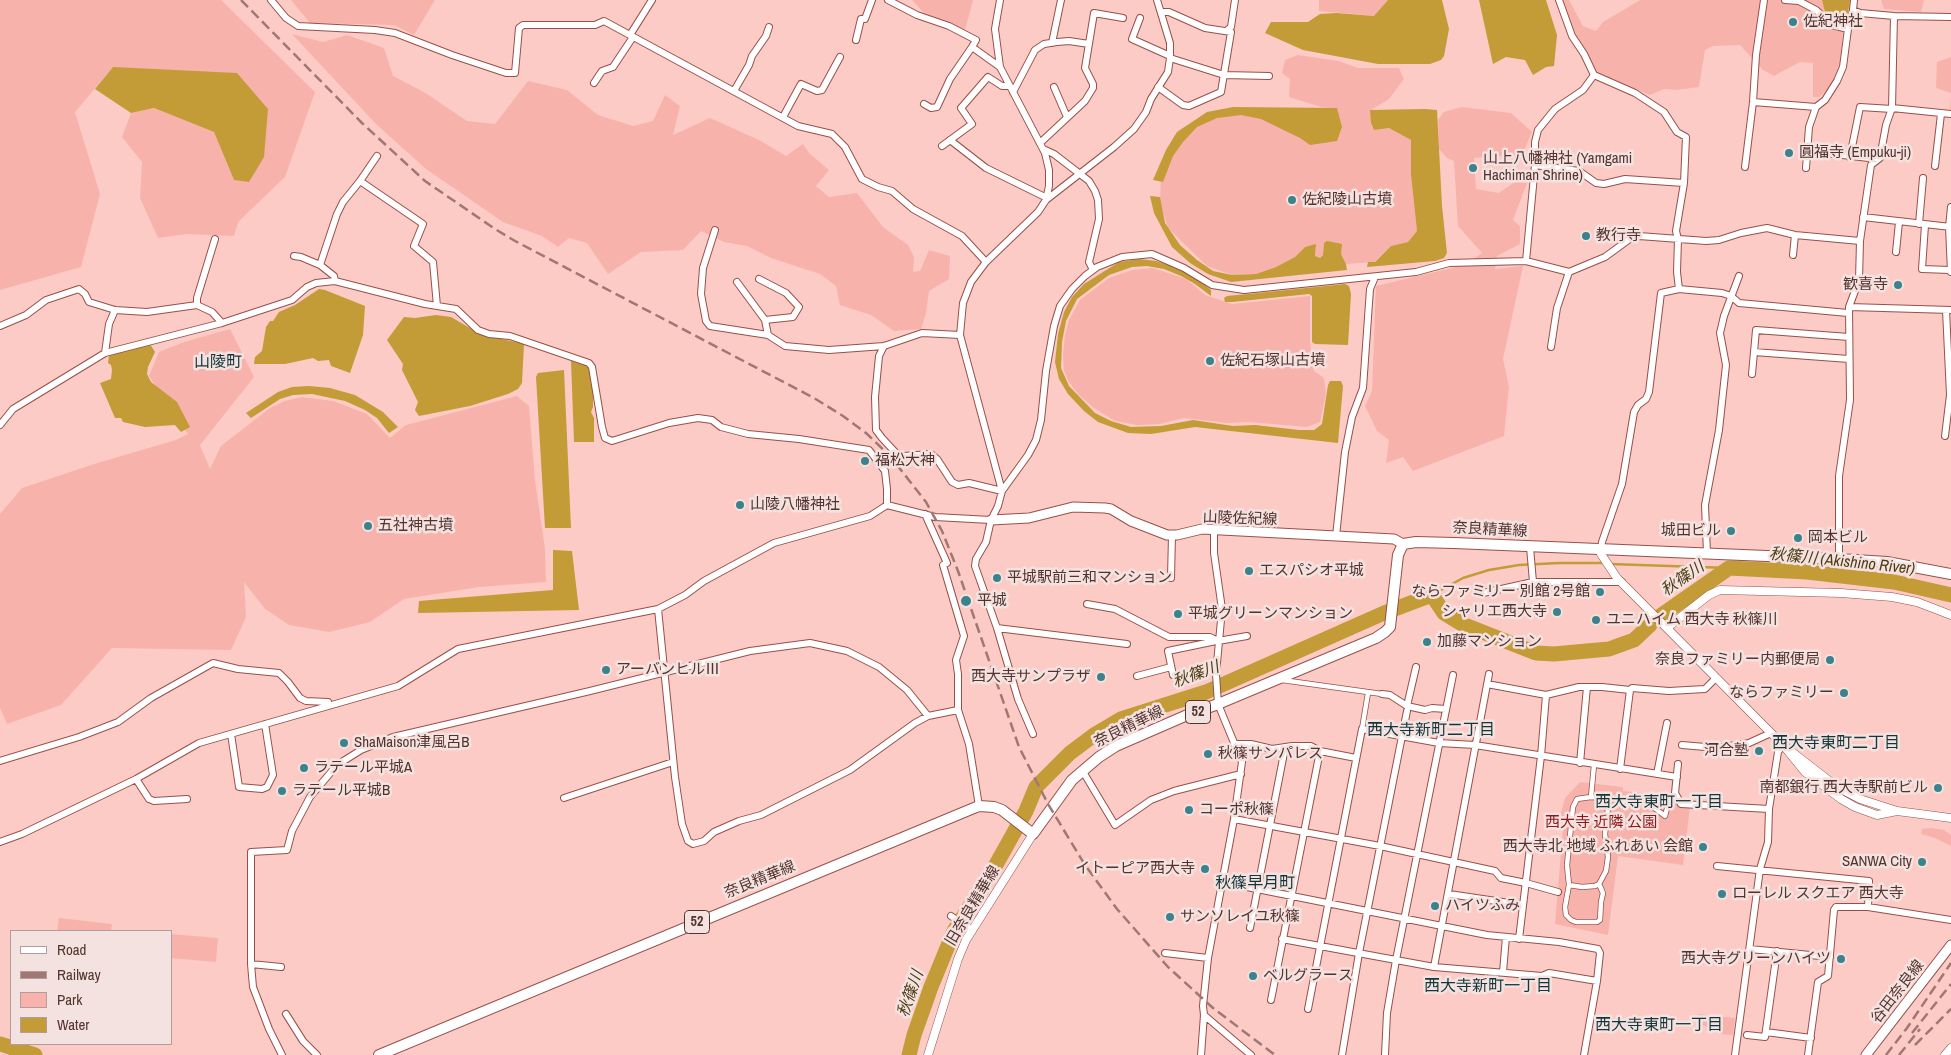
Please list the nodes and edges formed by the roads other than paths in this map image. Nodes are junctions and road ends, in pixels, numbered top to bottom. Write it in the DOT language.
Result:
graph roads {
  1 [pos="271,0"];
  2 [pos="652,0"];
  3 [pos="872,0"];
  4 [pos="888,0"];
  5 [pos="1000,0"];
  6 [pos="1062,0"];
  7 [pos="1157,0"];
  8 [pos="1235,0"];
  9 [pos="1559,0"];
  10 [pos="1764,0"];
  11 [pos="1785,0"];
  12 [pos="1854,0"];
  13 [pos="1853,10"];
  14 [pos="1161,12"];
  15 [pos="1894,16"];
  16 [pos="1951,17"];
  17 [pos="1123,18"];
  18 [pos="1140,18"];
  19 [pos="769,27"];
  20 [pos="1848,29"];
  21 [pos="1226,31"];
  22 [pos="631,36"];
  23 [pos="856,40"];
  24 [pos="1052,43"];
  25 [pos="1089,44"];
  26 [pos="972,47"];
  27 [pos="840,57"];
  28 [pos="1170,57"];
  29 [pos="1000,67"];
  30 [pos="1224,75"];
  31 [pos="1594,75"];
  32 [pos="1269,76"];
  33 [pos="594,83"];
  34 [pos="1054,87"];
  35 [pos="1158,87"];
  36 [pos="1012,89"];
  37 [pos="734,91"];
  38 [pos="1753,102"];
  39 [pos="924,104"];
  40 [pos="1816,107"];
  41 [pos="1892,109"];
  42 [pos="1941,114"];
  43 [pos="1951,114"];
  44 [pos="782,117"];
  45 [pos="1067,118"];
  46 [pos="950,140"];
  47 [pos="942,146"];
  48 [pos="1041,146"];
  49 [pos="1807,151"];
  50 [pos="377,156"];
  51 [pos="1850,156"];
  52 [pos="1878,160"];
  53 [pos="1535,165"];
  54 [pos="1745,166"];
  55 [pos="1935,166"];
  56 [pos="1806,168"];
  57 [pos="1080,174"];
  58 [pos="1923,178"];
  59 [pos="360,181"];
  60 [pos="1684,183"];
  61 [pos="1046,199"];
  62 [pos="1951,207"];
  63 [pos="1864,217"];
  64 [pos="1899,222"];
  65 [pos="1922,225"];
  66 [pos="1950,227"];
  67 [pos="715,230"];
  68 [pos="1795,235"];
  69 [pos="215,238"];
  70 [pos="1678,239"];
  71 [pos="1860,241"];
  72 [pos="1896,252"];
  73 [pos="1793,255"];
  74 [pos="294,256"];
  75 [pos="1526,261"];
  76 [pos="986,262"];
  77 [pos="320,265"];
  78 [pos="1093,270"];
  79 [pos="1950,271"];
  80 [pos="1569,272"];
  81 [pos="1739,276"];
  82 [pos="1375,277"];
  83 [pos="759,279"];
  84 [pos="335,281"];
  85 [pos="737,282"];
  86 [pos="1679,289"];
  87 [pos="1731,296"];
  88 [pos="197,305"];
  89 [pos="437,306"];
  90 [pos="115,310"];
  91 [pos="1849,310"];
  92 [pos="1949,310"];
  93 [pos="765,320"];
  94 [pos="222,323"];
  95 [pos="0,326"];
  96 [pos="768,335"];
  97 [pos="960,335"];
  98 [pos="1849,337"];
  99 [pos="884,346"];
  100 [pos="1552,348"];
  101 [pos="1754,352"];
  102 [pos="105,353"];
  103 [pos="1850,359"];
  104 [pos="1951,372"];
  105 [pos="1752,374"];
  106 [pos="1949,419"];
  107 [pos="0,425"];
  108 [pos="1945,436"];
  109 [pos="1002,491"];
  110 [pos="886,505"];
  111 [pos="924,514"];
  112 [pos="992,520"];
  113 [pos="1214,530"];
  114 [pos="1172,535"];
  115 [pos="1336,536"];
  116 [pos="1403,544"];
  117 [pos="1530,552"];
  118 [pos="1601,552"];
  119 [pos="1707,553"];
  120 [pos="1839,559"];
  121 [pos="1951,574"];
  122 [pos="1171,578"];
  123 [pos="1619,580"];
  124 [pos="1533,582"];
  125 [pos="1483,593"];
  126 [pos="1087,604"];
  127 [pos="658,609"];
  128 [pos="1951,615"];
  129 [pos="1668,627"];
  130 [pos="997,628"];
  131 [pos="1248,636"];
  132 [pos="1218,641"];
  133 [pos="1127,644"];
  134 [pos="1171,667"];
  135 [pos="1416,667"];
  136 [pos="664,672"];
  137 [pos="1489,674"];
  138 [pos="1173,675"];
  139 [pos="1453,675"];
  140 [pos="1137,676"];
  141 [pos="1716,678"];
  142 [pos="1275,679"];
  143 [pos="1487,684"];
  144 [pos="1588,687"];
  145 [pos="1630,690"];
  146 [pos="1368,692"];
  147 [pos="1382,694"];
  148 [pos="1546,695"];
  149 [pos="1218,702"];
  150 [pos="328,706"];
  151 [pos="1407,708"];
  152 [pos="1446,709"];
  153 [pos="958,710"];
  154 [pos="928,716"];
  155 [pos="1667,723"];
  156 [pos="266,724"];
  157 [pos="1362,729"];
  158 [pos="1771,733"];
  159 [pos="231,734"];
  160 [pos="1033,734"];
  161 [pos="1401,736"];
  162 [pos="1439,743"];
  163 [pos="1234,744"];
  164 [pos="1475,745"];
  165 [pos="1682,745"];
  166 [pos="1783,745"];
  167 [pos="1285,748"];
  168 [pos="1320,751"];
  169 [pos="1541,756"];
  170 [pos="1356,758"];
  171 [pos="0,761"];
  172 [pos="673,762"];
  173 [pos="1580,763"];
  174 [pos="1594,764"];
  175 [pos="1678,764"];
  176 [pos="1620,769"];
  177 [pos="1082,770"];
  178 [pos="1241,774"];
  179 [pos="1657,774"];
  180 [pos="1677,777"];
  181 [pos="136,779"];
  182 [pos="1677,796"];
  183 [pos="1591,797"];
  184 [pos="564,798"];
  185 [pos="187,799"];
  186 [pos="1609,799"];
  187 [pos="979,806"];
  188 [pos="1769,809"];
  189 [pos="1951,818"];
  190 [pos="1234,819"];
  191 [pos="1268,824"];
  192 [pos="1030,832"];
  193 [pos="1304,832"];
  194 [pos="1340,839"];
  195 [pos="0,842"];
  196 [pos="1380,846"];
  197 [pos="1417,854"];
  198 [pos="1454,863"];
  199 [pos="1717,866"];
  200 [pos="1760,869"];
  201 [pos="1222,882"];
  202 [pos="1526,883"];
  203 [pos="1600,884"];
  204 [pos="1568,885"];
  205 [pos="1257,889"];
  206 [pos="1558,892"];
  207 [pos="1566,893"];
  208 [pos="1448,894"];
  209 [pos="1291,897"];
  210 [pos="1328,904"];
  211 [pos="1523,905"];
  212 [pos="1868,907"];
  213 [pos="1367,911"];
  214 [pos="951,916"];
  215 [pos="1404,918"];
  216 [pos="1951,920"];
  217 [pos="1442,926"];
  218 [pos="1250,928"];
  219 [pos="972,930"];
  220 [pos="1506,938"];
  221 [pos="1282,939"];
  222 [pos="1519,939"];
  223 [pos="1951,945"];
  224 [pos="1319,946"];
  225 [pos="1750,948"];
  226 [pos="1777,951"];
  227 [pos="1165,953"];
  228 [pos="1359,953"];
  229 [pos="1208,958"];
  230 [pos="1830,958"];
  231 [pos="1396,960"];
  232 [pos="251,964"];
  233 [pos="281,967"];
  234 [pos="1434,967"];
  235 [pos="1503,972"];
  236 [pos="1597,981"];
  237 [pos="1271,1000"];
  238 [pos="1308,1009"];
  239 [pos="286,1014"];
  240 [pos="1204,1015"];
  241 [pos="1766,1032"];
  242 [pos="1747,1035"];
  243 [pos="1811,1038"];
  244 [pos="1951,1048"];
  245 [pos="282,1055"];
  246 [pos="317,1055"];
  247 [pos="379,1055"];
  248 [pos="928,1055"];
  249 [pos="1201,1055"];
  250 [pos="1251,1055"];
  251 [pos="1342,1055"];
  252 [pos="1385,1055"];
  253 [pos="1584,1055"];
  254 [pos="1735,1055"];
  255 [pos="1808,1055"];
  256 [pos="1866,1055"];
  257 [pos="1944,1055"];
  1 -- 22 [label="street"];
  2 -- 22 [label="street"];
  3 -- 23 [label="street"];
  4 -- 26 [label="street"];
  5 -- 29 [label="street"];
  6 -- 24 [label="street"];
  7 -- 14 [label="street"];
  8 -- 21 [label="street"];
  9 -- 31 [label="street"];
  10 -- 38 [label="street"];
  11 -- 20 [label="street"];
  12 -- 13 [label="street"];
  13 -- 15 [label="street"];
  13 -- 20 [label="street"];
  14 -- 21 [label="street"];
  14 -- 28 [label="street"];
  15 -- 16 [label="street"];
  15 -- 41 [label="street"];
  17 -- 25 [label="street"];
  18 -- 28 [label="street"];
  19 -- 37 [label="street"];
  20 -- 40 [label="street"];
  21 -- 30 [label="street"];
  22 -- 33 [label="street"];
  22 -- 37 [label="street"];
  24 -- 25 [label="street"];
  24 -- 36 [label="street"];
  25 -- 45 [label="street"];
  26 -- 29 [label="street"];
  26 -- 39 [label="street"];
  27 -- 44 [label="street"];
  28 -- 30 [label="street"];
  28 -- 35 [label="street"];
  29 -- 36 [label="street"];
  30 -- 32 [label="street"];
  30 -- 35 [label="street"];
  31 -- 53 [label="street"];
  31 -- 60 [label="street"];
  34 -- 45 [label="street"];
  35 -- 57 [label="street"];
  36 -- 46 [label="street"];
  36 -- 48 [label="street"];
  37 -- 44 [label="street"];
  38 -- 40 [label="street"];
  38 -- 54 [label="street"];
  40 -- 49 [label="street"];
  41 -- 42 [label="street"];
  41 -- 51 [label="street"];
  41 -- 52 [label="street"];
  42 -- 43 [label="street"];
  42 -- 55 [label="street"];
  44 -- 76 [label="street"];
  45 -- 48 [label="street"];
  46 -- 47 [label="street"];
  46 -- 61 [label="street"];
  48 -- 57 [label="street"];
  48 -- 61 [label="street"];
  49 -- 51 [label="street"];
  49 -- 56 [label="street"];
  50 -- 59 [label="street"];
  51 -- 52 [label="street"];
  52 -- 63 [label="street"];
  53 -- 60 [label="street"];
  53 -- 75 [label="street"];
  57 -- 61 [label="street"];
  57 -- 78 [label="street"];
  58 -- 65 [label="street"];
  59 -- 77 [label="street"];
  59 -- 89 [label="street"];
  60 -- 70 [label="street"];
  61 -- 76 [label="street"];
  62 -- 66 [label="street"];
  63 -- 64 [label="street"];
  63 -- 71 [label="street"];
  64 -- 65 [label="street"];
  64 -- 72 [label="street"];
  65 -- 66 [label="street"];
  65 -- 79 [label="street"];
  66 -- 79 [label="street"];
  67 -- 96 [label="street"];
  68 -- 70 [label="street"];
  68 -- 71 [label="street"];
  68 -- 73 [label="street"];
  69 -- 88 [label="street"];
  70 -- 80 [label="street"];
  70 -- 86 [label="street"];
  71 -- 91 [label="street"];
  74 -- 77 [label="street"];
  75 -- 80 [label="street"];
  75 -- 82 [label="street"];
  76 -- 97 [label="street"];
  77 -- 84 [label="street"];
  78 -- 82 [label="street"];
  78 -- 109 [label="street"];
  80 -- 100 [label="street"];
  81 -- 87 [label="street"];
  82 -- 115 [label="street"];
  83 -- 93 [label="street"];
  84 -- 89 [label="street"];
  84 -- 94 [label="street"];
  85 -- 93 [label="street"];
  86 -- 87 [label="street"];
  86 -- 118 [label="street"];
  87 -- 91 [label="street"];
  87 -- 119 [label="street"];
  88 -- 90 [label="street"];
  88 -- 94 [label="street"];
  89 -- 110 [label="street"];
  90 -- 95 [label="street"];
  90 -- 102 [label="street"];
  91 -- 92 [label="street"];
  91 -- 98 [label="street"];
  92 -- 104 [label="street"];
  93 -- 96 [label="street"];
  94 -- 102 [label="street"];
  96 -- 99 [label="street"];
  97 -- 99 [label="street"];
  97 -- 109 [label="street"];
  98 -- 101 [label="street"];
  98 -- 103 [label="street"];
  99 -- 109 [label="street"];
  101 -- 103 [label="street"];
  101 -- 105 [label="street"];
  102 -- 107 [label="street"];
  103 -- 120 [label="street"];
  104 -- 106 [label="street"];
  106 -- 108 [label="street"];
  109 -- 112 [label="street"];
  110 -- 111 [label="street"];
  110 -- 127 [label="street"];
  111 -- 112 [label="street"];
  111 -- 153 [label="street"];
  112 -- 114 [label="main road, 山陵佐紀線"];
  112 -- 130 [label="street"];
  113 -- 114 [label="main road, 山陵佐紀線"];
  113 -- 115 [label="main road, 山陵佐紀線"];
  113 -- 132 [label="street"];
  114 -- 122 [label="street"];
  115 -- 116 [label="main road, 山陵佐紀線"];
  116 -- 117 [label="main road, 奈良精華線"];
  116 -- 142 [label="main road, 奈良精華線 / 52"];
  117 -- 118 [label="main road, 奈良精華線"];
  117 -- 124 [label="street"];
  118 -- 119 [label="main road, 奈良精華線"];
  118 -- 123 [label="street"];
  119 -- 120 [label="main road, 奈良精華線"];
  120 -- 121 [label="main road, 奈良精華線"];
  123 -- 124 [label="street"];
  123 -- 129 [label="street"];
  124 -- 125 [label="street"];
  126 -- 132 [label="street"];
  127 -- 136 [label="street"];
  127 -- 150 [label="street"];
  128 -- 129 [label="street"];
  129 -- 141 [label="street"];
  130 -- 133 [label="street"];
  130 -- 160 [label="street"];
  131 -- 132 [label="street"];
  132 -- 134 [label="street"];
  132 -- 149 [label="street"];
  134 -- 138 [label="street"];
  134 -- 140 [label="street"];
  135 -- 151 [label="street"];
  136 -- 154 [label="street"];
  136 -- 172 [label="street"];
  136 -- 232 [label="street"];
  137 -- 143 [label="street"];
  139 -- 152 [label="street"];
  141 -- 145 [label="street"];
  141 -- 158 [label="street"];
  142 -- 146 [label="street"];
  142 -- 149 [label="main road, 奈良精華線 / 52"];
  143 -- 148 [label="street"];
  143 -- 164 [label="street"];
  144 -- 145 [label="street"];
  144 -- 148 [label="street"];
  144 -- 173 [label="street"];
  145 -- 176 [label="street"];
  146 -- 147 [label="street"];
  146 -- 157 [label="street"];
  147 -- 151 [label="street"];
  148 -- 169 [label="street"];
  149 -- 163 [label="street"];
  149 -- 177 [label="main road, 奈良精華線 / 52"];
  150 -- 156 [label="street"];
  150 -- 171 [label="street"];
  151 -- 152 [label="street"];
  151 -- 161 [label="street"];
  152 -- 162 [label="street"];
  153 -- 154 [label="street"];
  153 -- 187 [label="street"];
  154 -- 172 [label="street"];
  155 -- 179 [label="street"];
  156 -- 159 [label="street"];
  156 -- 159 [label="street"];
  157 -- 161 [label="street"];
  157 -- 170 [label="street"];
  158 -- 165 [label="street"];
  158 -- 166 [label="street"];
  159 -- 181 [label="street"];
  161 -- 162 [label="street"];
  161 -- 196 [label="street"];
  162 -- 164 [label="street"];
  162 -- 197 [label="street"];
  163 -- 167 [label="street"];
  163 -- 178 [label="street"];
  164 -- 169 [label="street"];
  164 -- 198 [label="street"];
  166 -- 188 [label="street"];
  166 -- 189 [label="street"];
  167 -- 168 [label="street"];
  167 -- 191 [label="street"];
  168 -- 170 [label="street"];
  168 -- 193 [label="street"];
  169 -- 173 [label="street"];
  169 -- 202 [label="street"];
  170 -- 194 [label="street"];
  172 -- 184 [label="street"];
  173 -- 174 [label="street"];
  174 -- 176 [label="street"];
  174 -- 183 [label="street"];
  175 -- 180 [label="street"];
  176 -- 179 [label="street"];
  177 -- 178 [label="street"];
  177 -- 192 [label="main road, 奈良精華線 / 52"];
  178 -- 190 [label="street"];
  179 -- 180 [label="street"];
  180 -- 182 [label="street"];
  181 -- 185 [label="street"];
  181 -- 195 [label="street"];
  182 -- 186 [label="street"];
  182 -- 188 [label="street"];
  183 -- 186 [label="street"];
  183 -- 204 [label="street"];
  186 -- 203 [label="street"];
  187 -- 192 [label="main road"];
  187 -- 247 [label="main road, 奈良精華線 / 52"];
  188 -- 200 [label="street"];
  190 -- 191 [label="street"];
  190 -- 201 [label="street"];
  191 -- 193 [label="street"];
  191 -- 205 [label="street"];
  192 -- 219 [label="street, 旧奈良精華線 / 52"];
  193 -- 194 [label="street"];
  193 -- 209 [label="street"];
  194 -- 196 [label="street"];
  194 -- 210 [label="street"];
  196 -- 197 [label="street"];
  196 -- 213 [label="street"];
  197 -- 198 [label="street"];
  197 -- 215 [label="street"];
  198 -- 202 [label="street"];
  198 -- 208 [label="street"];
  199 -- 200 [label="street"];
  200 -- 212 [label="street"];
  200 -- 225 [label="street"];
  201 -- 205 [label="street"];
  201 -- 229 [label="street"];
  202 -- 206 [label="street"];
  202 -- 211 [label="street"];
  203 -- 204 [label="street"];
  203 -- 207 [label="street"];
  204 -- 207 [label="street"];
  205 -- 209 [label="street"];
  205 -- 218 [label="street"];
  206 -- 207 [label="street"];
  208 -- 211 [label="street"];
  208 -- 217 [label="street"];
  209 -- 210 [label="street"];
  209 -- 221 [label="street"];
  210 -- 213 [label="street"];
  210 -- 224 [label="street"];
  211 -- 222 [label="street"];
  212 -- 216 [label="street"];
  212 -- 230 [label="street"];
  213 -- 215 [label="street"];
  213 -- 228 [label="street"];
  214 -- 219 [label="street"];
  215 -- 217 [label="street"];
  215 -- 231 [label="street"];
  217 -- 220 [label="street"];
  217 -- 234 [label="street"];
  219 -- 248 [label="street, 旧奈良精華線 / 52"];
  220 -- 222 [label="street"];
  220 -- 235 [label="street"];
  221 -- 224 [label="street"];
  221 -- 237 [label="street"];
  222 -- 236 [label="street"];
  223 -- 256 [label="main road, 谷田奈良線"];
  224 -- 228 [label="street"];
  224 -- 238 [label="street"];
  225 -- 226 [label="street"];
  225 -- 254 [label="street"];
  226 -- 230 [label="street"];
  226 -- 241 [label="street"];
  227 -- 229 [label="street"];
  228 -- 231 [label="street"];
  228 -- 251 [label="street"];
  229 -- 240 [label="street"];
  230 -- 243 [label="street"];
  231 -- 234 [label="street"];
  231 -- 252 [label="street"];
  232 -- 233 [label="street"];
  232 -- 245 [label="street"];
  234 -- 235 [label="street"];
  235 -- 236 [label="street"];
  236 -- 253 [label="street"];
  239 -- 246 [label="street"];
  240 -- 249 [label="street"];
  240 -- 250 [label="street"];
  241 -- 242 [label="street"];
  241 -- 243 [label="street"];
  243 -- 255 [label="street"];
  244 -- 257 [label="street"];
}
